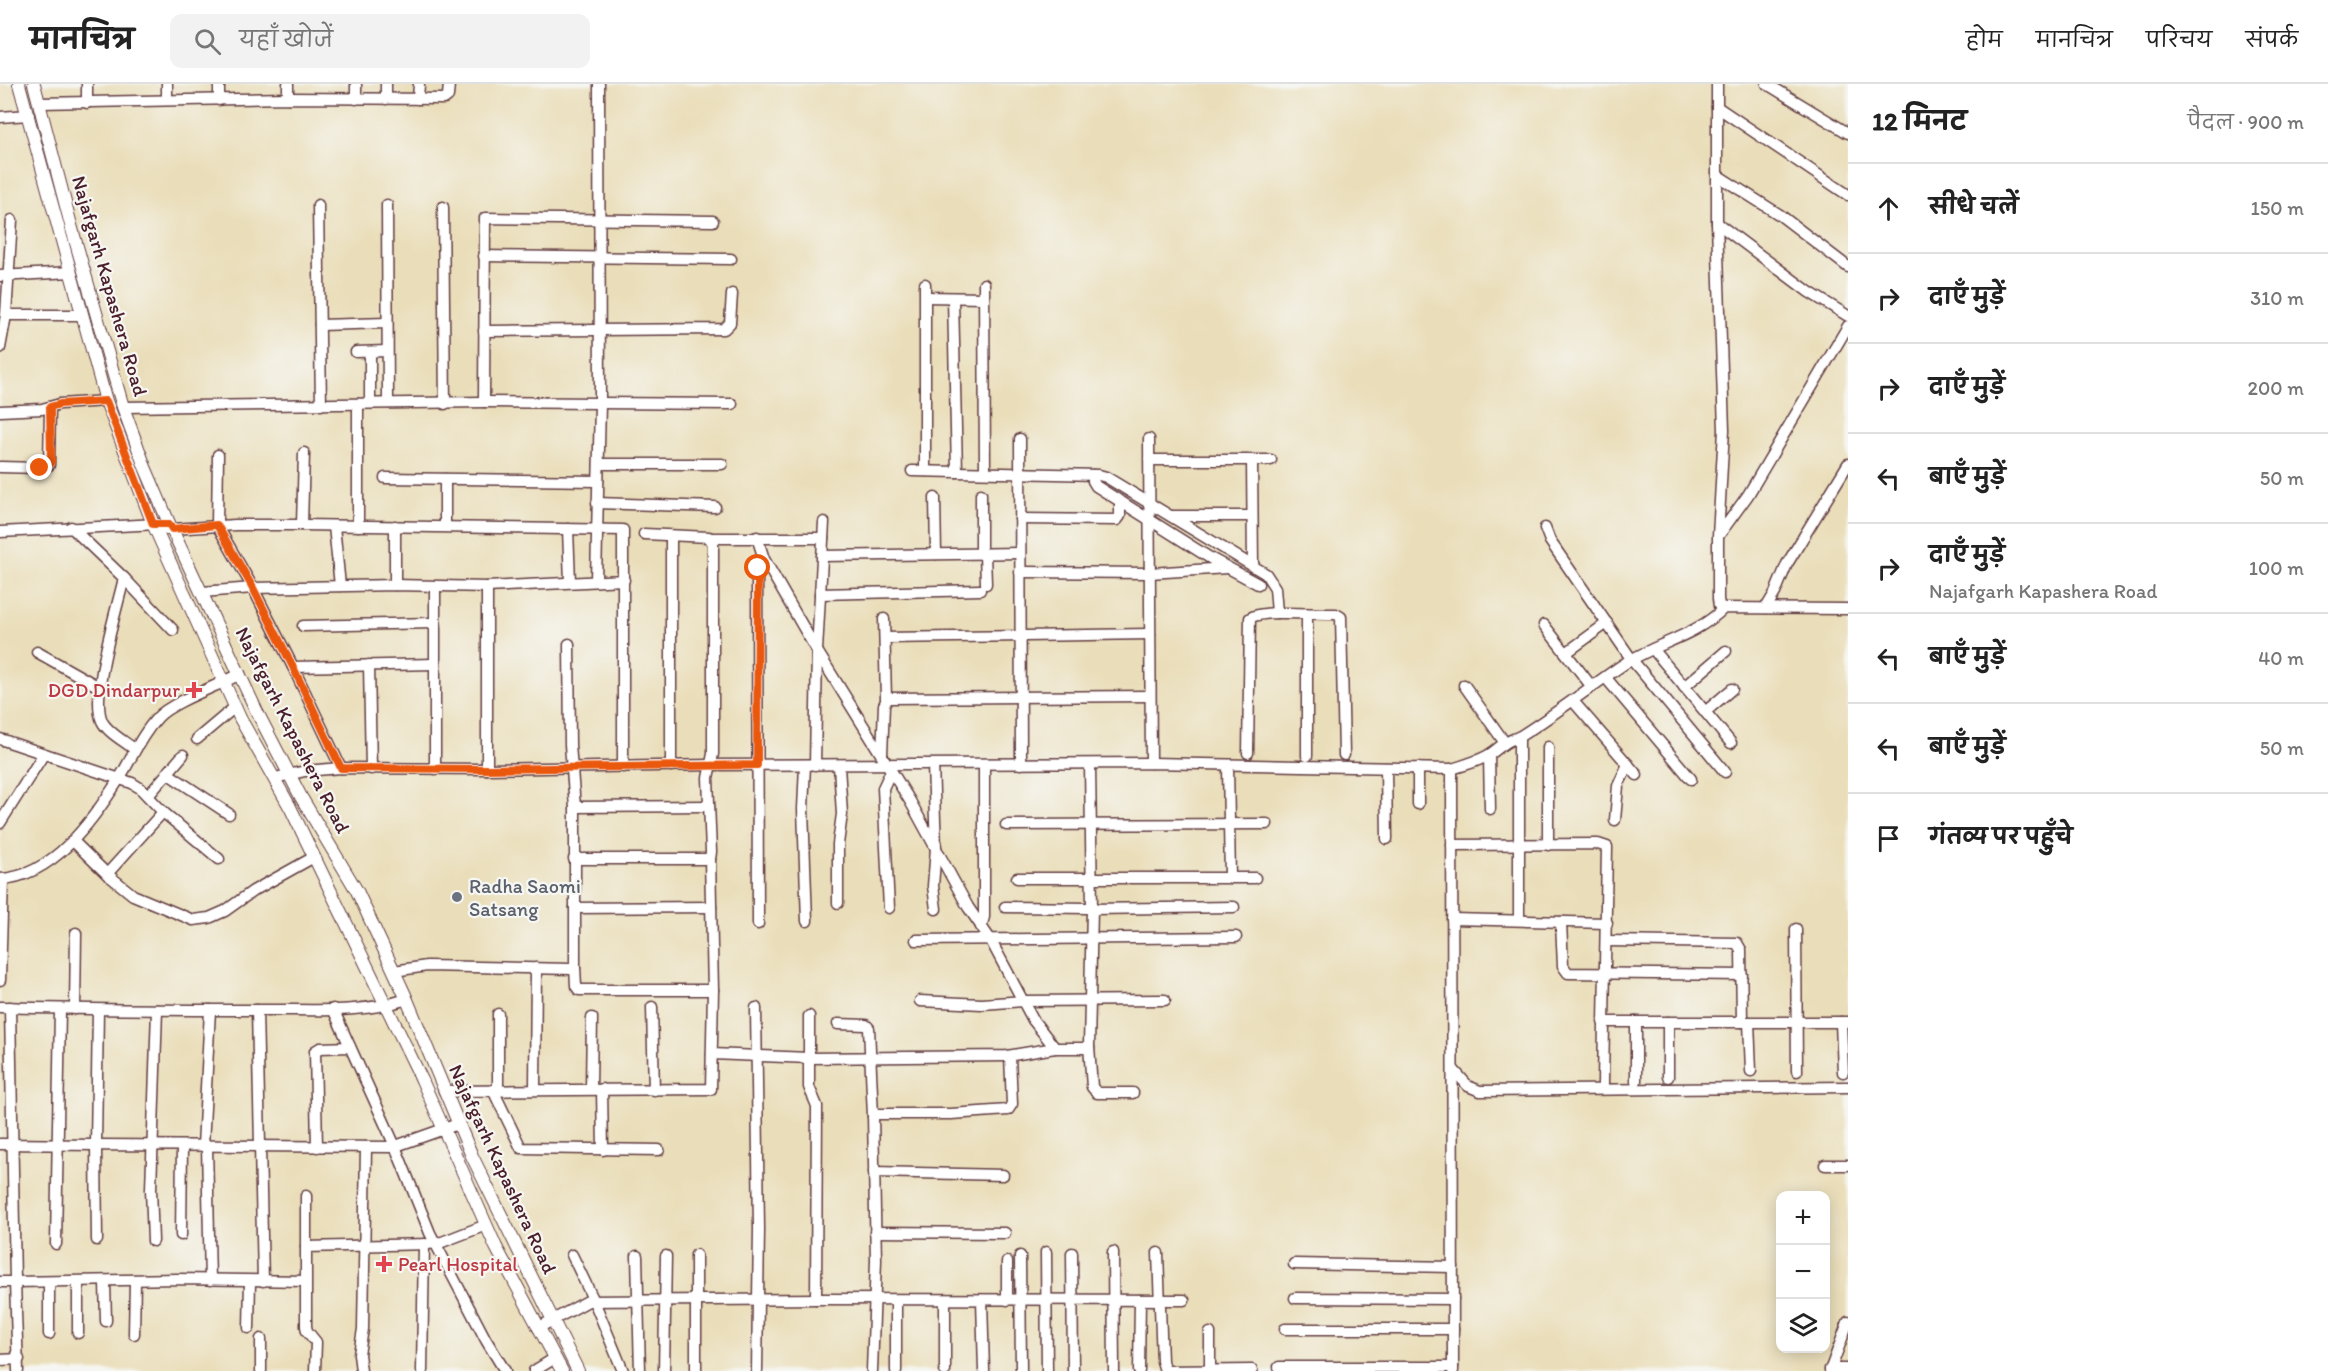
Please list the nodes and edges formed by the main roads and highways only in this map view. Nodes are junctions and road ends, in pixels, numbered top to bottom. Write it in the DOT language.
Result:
graph roads {
  1 [pos="19,84"];
  2 [pos="34,84"];
  3 [pos="55,162"];
  4 [pos="42,163"];
  5 [pos="58,200"];
  6 [pos="113,373"];
  7 [pos="99,375"];
  8 [pos="577,1368"];
  9 [pos="562,1371"];
  1 -- 4 [label="main road, Najafgarh Kapashera Road"];
  2 -- 3 [label="main road, Najafgarh Kapashera Road"];
  3 -- 4 [label="main road"];
  3 -- 5 [label="main road, Najafgarh Kapashera Road"];
  4 -- 5 [label="main road, Najafgarh Kapashera Road"];
  5 -- 6 [label="main road, Najafgarh Kapashera Road"];
  5 -- 7 [label="main road, Najafgarh Kapashera Road"];
  6 -- 7 [label="main road"];
  6 -- 8 [label="main road, Najafgarh Kapashera Road"];
  7 -- 9 [label="main road, Najafgarh Kapashera Road"];
  8 -- 9 [label="main road"];
}
